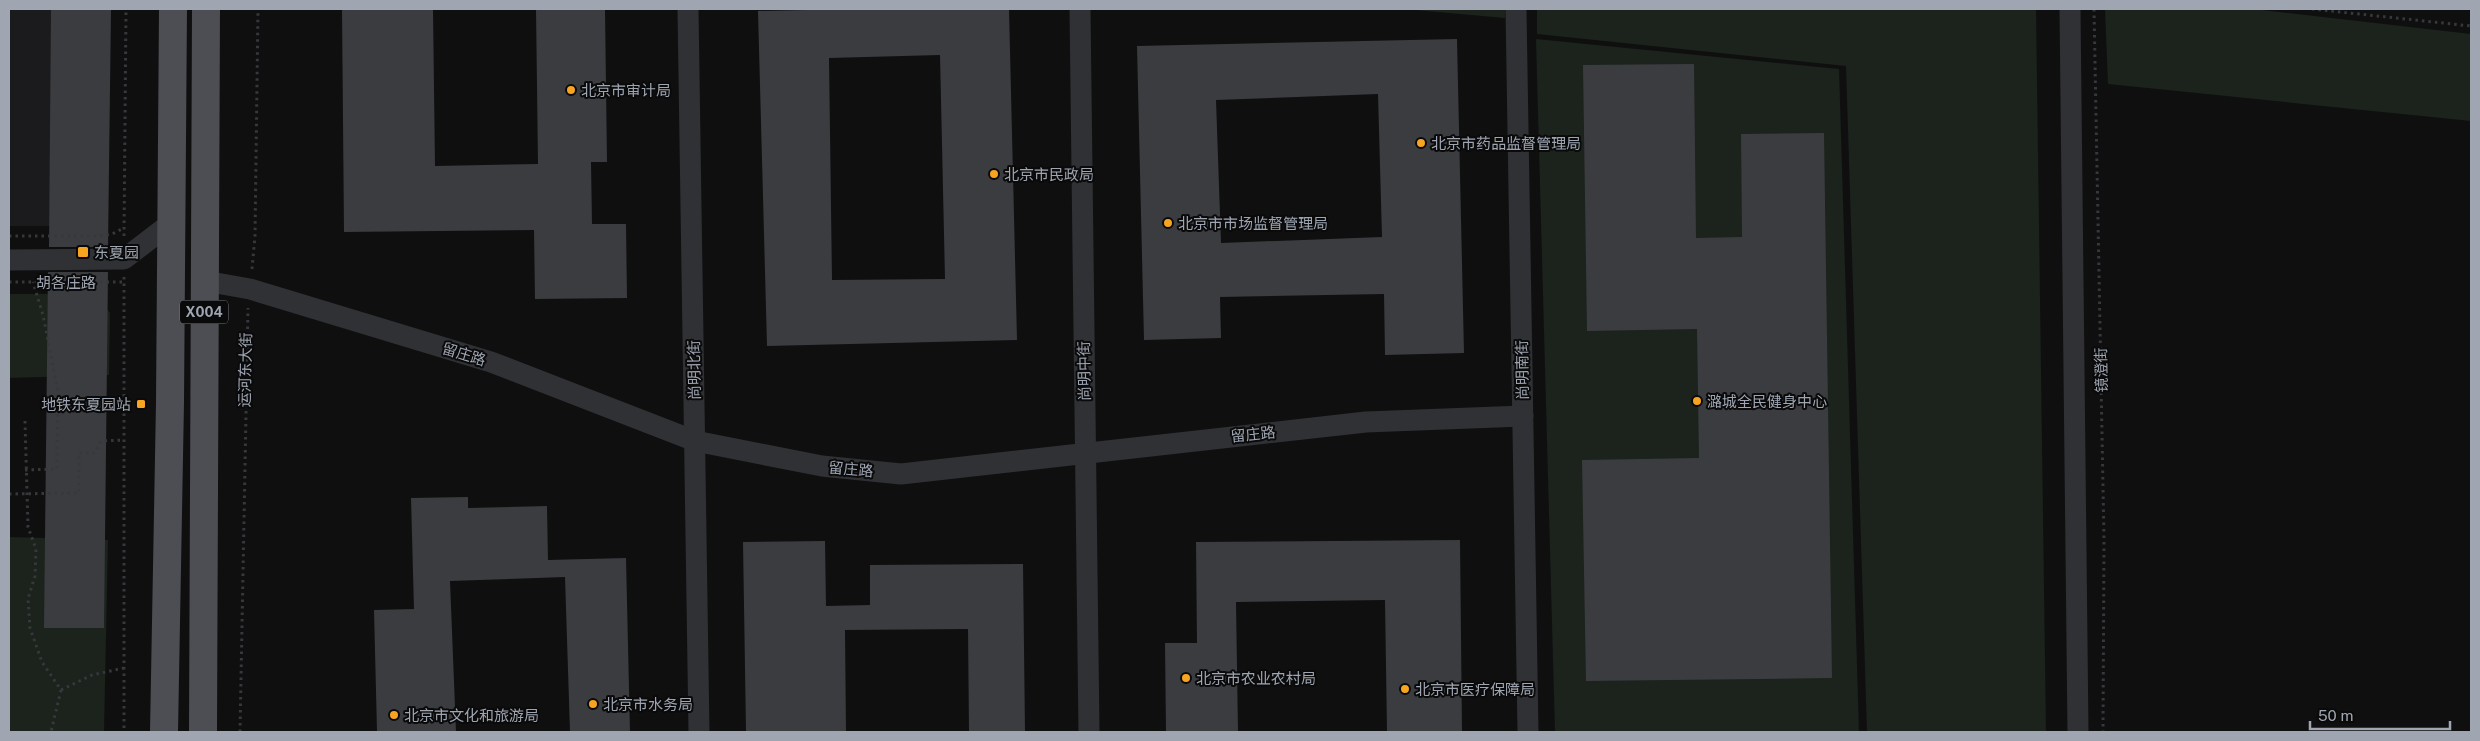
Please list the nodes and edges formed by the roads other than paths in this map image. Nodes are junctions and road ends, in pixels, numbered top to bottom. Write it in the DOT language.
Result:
graph roads {
  1 [pos="173,9"];
  2 [pos="206,9"];
  3 [pos="688,9"];
  4 [pos="1080,9"];
  5 [pos="1516,9"];
  6 [pos="2070,9"];
  7 [pos="171,224"];
  8 [pos="9,260"];
  9 [pos="205,281"];
  10 [pos="1523,416"];
  11 [pos="695,441"];
  12 [pos="1085,453"];
  13 [pos="164,732"];
  14 [pos="203,732"];
  15 [pos="699,732"];
  16 [pos="1089,732"];
  17 [pos="1528,732"];
  18 [pos="2078,732"];
  1 -- 7 [label="main road, X004"];
  2 -- 9 [label="main road, X004"];
  3 -- 11 [label="street, 尚明北街"];
  4 -- 12 [label="street, 尚明中街"];
  5 -- 10 [label="street, 尚明南街"];
  6 -- 18 [label="street, 镜澄街"];
  7 -- 8 [label="street, 胡各庄路"];
  7 -- 13 [label="main road, X004"];
  9 -- 11 [label="street, 留庄路"];
  9 -- 14 [label="main road, X004"];
  10 -- 12 [label="street, 留庄路"];
  10 -- 17 [label="street, 尚明南街"];
  11 -- 12 [label="street, 留庄路"];
  11 -- 15 [label="street, 尚明北街"];
  12 -- 16 [label="street, 尚明中街"];
}
